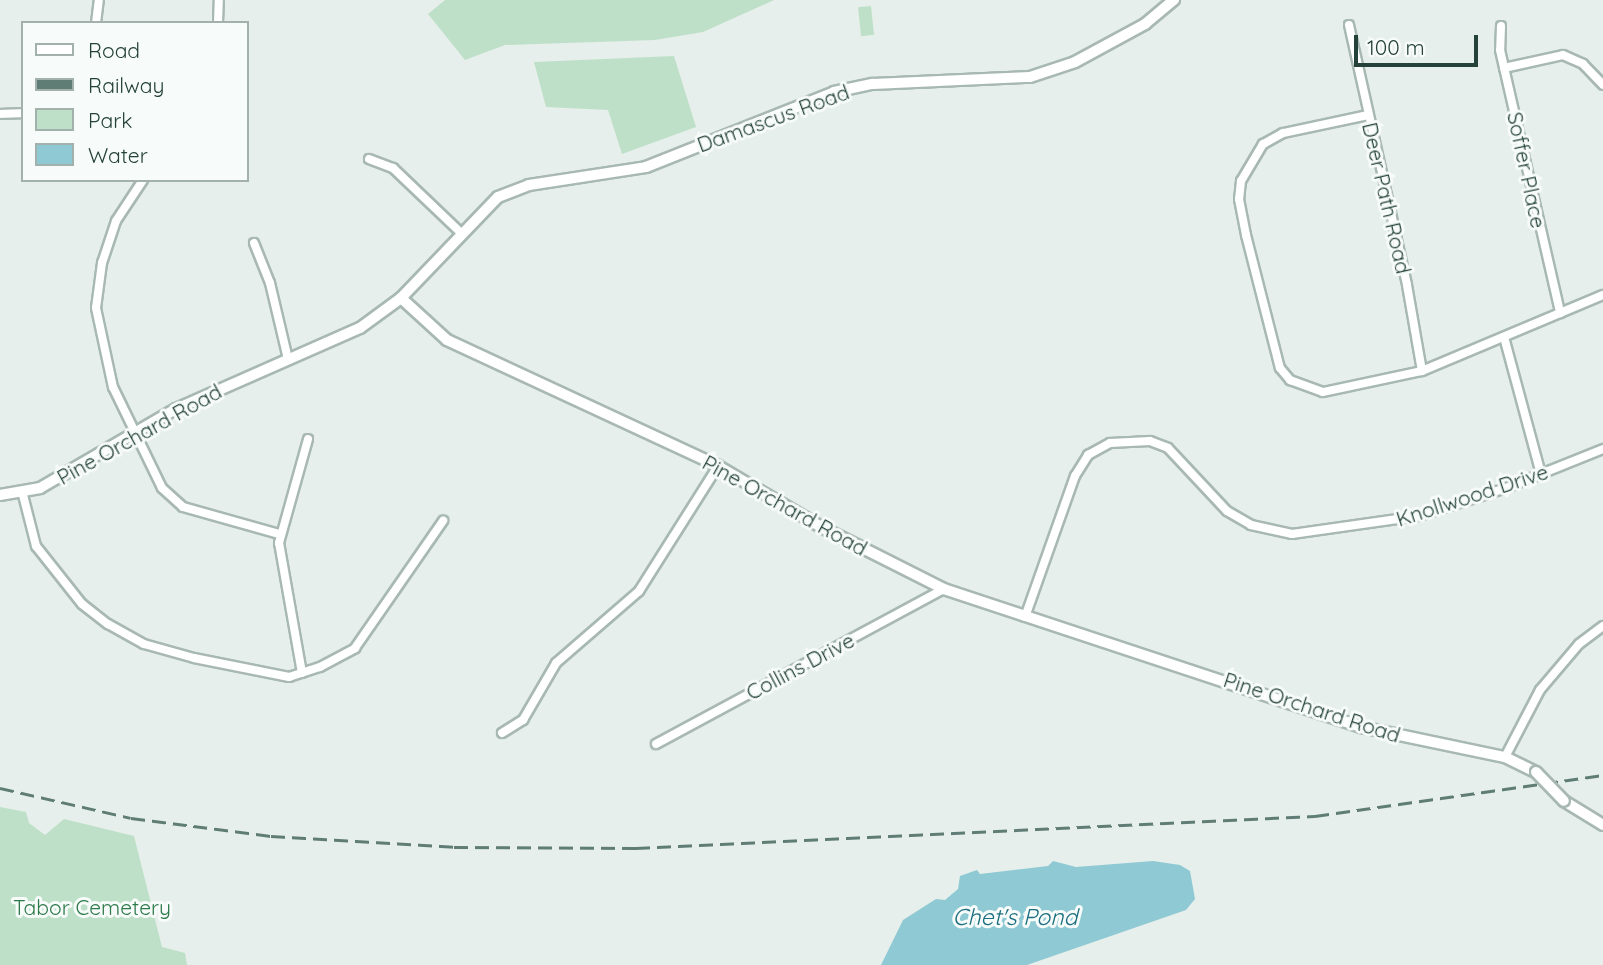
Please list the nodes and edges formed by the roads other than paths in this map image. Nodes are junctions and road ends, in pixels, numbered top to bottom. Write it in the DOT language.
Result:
graph roads {
  1 [pos="99,0"];
  2 [pos="219,0"];
  3 [pos="1174,0"];
  4 [pos="96,21"];
  5 [pos="218,21"];
  6 [pos="1349,25"];
  7 [pos="1501,26"];
  8 [pos="1504,68"];
  9 [pos="1603,85"];
  10 [pos="21,113"];
  11 [pos="0,114"];
  12 [pos="1368,115"];
  13 [pos="369,159"];
  14 [pos="142,182"];
  15 [pos="461,233"];
  16 [pos="254,243"];
  17 [pos="1603,295"];
  18 [pos="401,298"];
  19 [pos="1560,313"];
  20 [pos="1504,337"];
  21 [pos="288,359"];
  22 [pos="1422,371"];
  23 [pos="136,436"];
  24 [pos="308,439"];
  25 [pos="1603,450"];
  26 [pos="718,467"];
  27 [pos="1541,474"];
  28 [pos="22,491"];
  29 [pos="0,495"];
  30 [pos="443,522"];
  31 [pos="279,534"];
  32 [pos="944,589"];
  33 [pos="1026,617"];
  34 [pos="1603,626"];
  35 [pos="302,673"];
  36 [pos="502,733"];
  37 [pos="656,744"];
  38 [pos="1505,757"];
  39 [pos="1603,825"];
  1 -- 4 [label="street"];
  2 -- 5 [label="street"];
  3 -- 15 [label="street, Damascus Road"];
  6 -- 12 [label="street, Deer Path Road"];
  7 -- 8 [label="street, Soffer Place"];
  8 -- 9 [label="street"];
  8 -- 19 [label="street, Soffer Place"];
  10 -- 11 [label="street"];
  12 -- 22 [label="street, Deer Path Road"];
  12 -- 22 [label="street"];
  13 -- 15 [label="street"];
  14 -- 23 [label="street"];
  15 -- 18 [label="street, Damascus Road"];
  16 -- 21 [label="street"];
  17 -- 19 [label="street"];
  18 -- 21 [label="street, Pine Orchard Road"];
  18 -- 26 [label="street, Pine Orchard Road"];
  19 -- 20 [label="street"];
  20 -- 22 [label="street"];
  20 -- 27 [label="street"];
  21 -- 23 [label="street, Pine Orchard Road"];
  23 -- 28 [label="street, Pine Orchard Road"];
  23 -- 31 [label="street"];
  24 -- 31 [label="street"];
  25 -- 27 [label="street, Knollwood Drive"];
  26 -- 32 [label="street, Pine Orchard Road"];
  26 -- 36 [label="street"];
  27 -- 33 [label="street, Knollwood Drive"];
  28 -- 29 [label="street, Pine Orchard Road"];
  28 -- 35 [label="street"];
  30 -- 35 [label="street"];
  31 -- 35 [label="street"];
  32 -- 33 [label="street, Pine Orchard Road"];
  32 -- 37 [label="street, Collins Drive"];
  33 -- 38 [label="street, Pine Orchard Road"];
  34 -- 38 [label="street"];
  38 -- 39 [label="street, Pine Orchard Road, bridge"];
}
